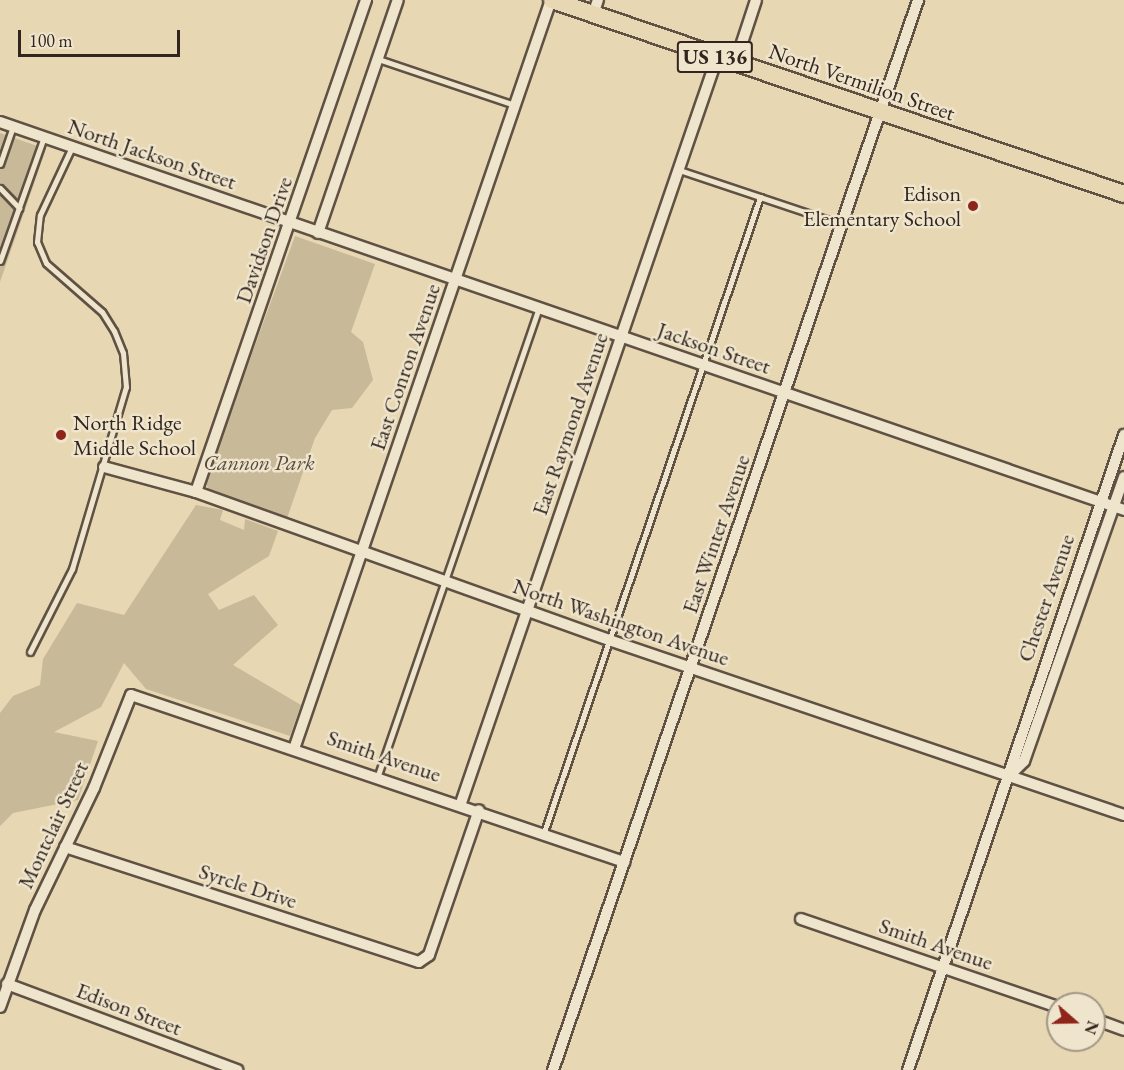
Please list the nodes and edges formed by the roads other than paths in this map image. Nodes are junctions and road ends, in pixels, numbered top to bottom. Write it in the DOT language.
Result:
graph roads {
  1 [pos="366,0"];
  2 [pos="398,0"];
  3 [pos="551,0"];
  4 [pos="756,0"];
  5 [pos="918,0"];
  6 [pos="595,8"];
  7 [pos="717,58"];
  8 [pos="378,59"];
  9 [pos="735,64"];
  10 [pos="516,105"];
  11 [pos="880,112"];
  12 [pos="0,122"];
  13 [pos="13,127"];
  14 [pos="44,137"];
  15 [pos="72,147"];
  16 [pos="0,164"];
  17 [pos="678,169"];
  18 [pos="0,188"];
  19 [pos="1124,194"];
  20 [pos="760,197"];
  21 [pos="19,208"];
  22 [pos="291,223"];
  23 [pos="840,224"];
  24 [pos="318,232"];
  25 [pos="0,261"];
  26 [pos="456,279"];
  27 [pos="539,308"];
  28 [pos="622,336"];
  29 [pos="704,366"];
  30 [pos="784,393"];
  31 [pos="1124,435"];
  32 [pos="104,467"];
  33 [pos="1124,477"];
  34 [pos="196,492"];
  35 [pos="1100,502"];
  36 [pos="1119,508"];
  37 [pos="363,554"];
  38 [pos="445,581"];
  39 [pos="1069,592"];
  40 [pos="1082,596"];
  41 [pos="526,611"];
  42 [pos="609,640"];
  43 [pos="30,652"];
  44 [pos="691,668"];
  45 [pos="1039,677"];
  46 [pos="1053,682"];
  47 [pos="131,695"];
  48 [pos="295,746"];
  49 [pos="378,775"];
  50 [pos="1010,775"];
  51 [pos="461,803"];
  52 [pos="479,810"];
  53 [pos="1124,815"];
  54 [pos="544,832"];
  55 [pos="65,847"];
  56 [pos="624,862"];
  57 [pos="801,919"];
  58 [pos="943,968"];
  59 [pos="7,984"];
  60 [pos="1046,1003"];
  61 [pos="0,1007"];
  62 [pos="1106,1024"];
  63 [pos="1124,1030"];
  64 [pos="237,1070"];
  65 [pos="553,1070"];
  66 [pos="908,1070"];
  1 -- 22 [label="street, Davidson Drive"];
  2 -- 8 [label="street"];
  3 -- 6 [label="main road, North Vermilion Street / US 136"];
  3 -- 10 [label="street, East Conron Avenue"];
  4 -- 9 [label="street"];
  5 -- 11 [label="street, East Winter Avenue"];
  6 -- 7 [label="main road, North Vermilion Street / US 136"];
  7 -- 9 [label="main road, North Vermilion Street / US 136"];
  7 -- 17 [label="street, East Raymond Avenue"];
  8 -- 10 [label="lane"];
  8 -- 24 [label="street"];
  9 -- 11 [label="main road, North Vermilion Street / US 136"];
  10 -- 26 [label="street, East Conron Avenue"];
  11 -- 19 [label="main road, North Vermilion Street / US 136"];
  11 -- 23 [label="street, East Winter Avenue"];
  12 -- 13 [label="street, North Jackson Street"];
  13 -- 14 [label="street, North Jackson Street"];
  13 -- 16 [label="lane"];
  14 -- 15 [label="street, North Jackson Street"];
  14 -- 21 [label="lane"];
  15 -- 22 [label="street, North Jackson Street"];
  15 -- 32 [label="lane"];
  17 -- 20 [label="lane"];
  17 -- 28 [label="street, East Raymond Avenue"];
  18 -- 21 [label="lane"];
  20 -- 23 [label="lane"];
  20 -- 29 [label="lane"];
  21 -- 25 [label="lane"];
  22 -- 24 [label="street, Jackson Street"];
  22 -- 34 [label="street, Davidson Drive"];
  23 -- 30 [label="street, East Winter Avenue"];
  24 -- 26 [label="street, Jackson Street"];
  26 -- 27 [label="street, Jackson Street"];
  26 -- 37 [label="street, East Conron Avenue"];
  27 -- 28 [label="street, Jackson Street"];
  27 -- 38 [label="lane"];
  28 -- 29 [label="street, Jackson Street"];
  28 -- 41 [label="street, East Raymond Avenue"];
  29 -- 30 [label="street, Jackson Street"];
  29 -- 42 [label="lane"];
  30 -- 35 [label="street, Jackson Street"];
  30 -- 44 [label="street, East Winter Avenue"];
  31 -- 35 [label="street, Chester Avenue"];
  32 -- 34 [label="street, North Washington Avenue"];
  32 -- 43 [label="lane"];
  33 -- 36 [label="street, Chester Avenue"];
  34 -- 37 [label="street, North Washington Avenue"];
  35 -- 36 [label="street, Jackson Street"];
  35 -- 39 [label="street, Chester Avenue"];
  36 -- 40 [label="street, Chester Avenue"];
  37 -- 38 [label="street, North Washington Avenue"];
  37 -- 48 [label="street, East Conron Avenue"];
  38 -- 41 [label="street, North Washington Avenue"];
  38 -- 49 [label="lane"];
  39 -- 40 [label="street"];
  39 -- 45 [label="street, Chester Avenue"];
  40 -- 46 [label="street, Chester Avenue"];
  41 -- 42 [label="street, North Washington Avenue"];
  41 -- 51 [label="street, East Raymond Avenue"];
  42 -- 44 [label="street, North Washington Avenue"];
  42 -- 54 [label="lane"];
  44 -- 50 [label="street, North Washington Avenue"];
  44 -- 56 [label="street, East Winter Avenue"];
  45 -- 46 [label="street"];
  45 -- 50 [label="street, Chester Avenue"];
  46 -- 50 [label="street, Chester Avenue"];
  47 -- 48 [label="street, Smith Avenue"];
  47 -- 55 [label="street, Montclair Street"];
  48 -- 49 [label="street, Smith Avenue"];
  49 -- 51 [label="street, Smith Avenue"];
  50 -- 53 [label="street, North Washington Avenue"];
  50 -- 58 [label="street, Chester Avenue"];
  51 -- 52 [label="street, Smith Avenue"];
  52 -- 54 [label="street, Smith Avenue"];
  52 -- 55 [label="street, Syrcle Drive"];
  54 -- 56 [label="street, Smith Avenue"];
  55 -- 59 [label="street, Montclair Street"];
  56 -- 65 [label="street, East Winter Avenue"];
  57 -- 58 [label="street, Smith Avenue"];
  58 -- 60 [label="street, Smith Avenue"];
  58 -- 66 [label="street, Chester Avenue"];
  59 -- 61 [label="street, Montclair Street"];
  59 -- 64 [label="street, Edison Street"];
  62 -- 63 [label="street"];
}
